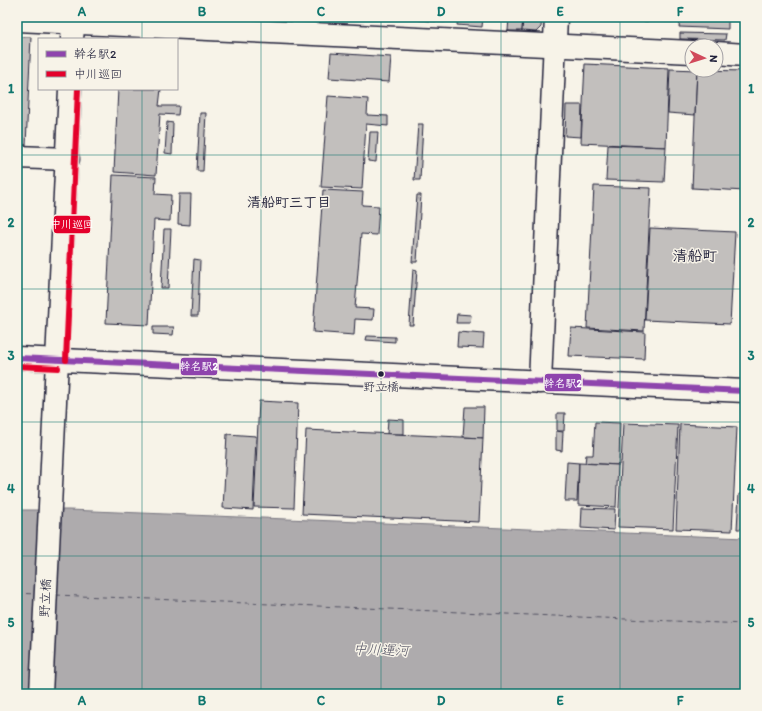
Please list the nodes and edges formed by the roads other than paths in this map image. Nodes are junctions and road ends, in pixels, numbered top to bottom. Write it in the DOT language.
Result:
graph roads {
  1 [pos="556,17"];
  2 [pos="17,20"];
  3 [pos="235,24"];
  4 [pos="73,26"];
  5 [pos="554,46"];
  6 [pos="684,52"];
  7 [pos="724,54"];
  8 [pos="745,55"];
  9 [pos="70,90"];
  10 [pos="17,157"];
  11 [pos="68,159"];
  12 [pos="17,358"];
  13 [pos="58,360"];
  14 [pos="540,382"];
  15 [pos="745,391"];
  16 [pos="41,694"];
  1 -- 5 [label="street"];
  2 -- 4 [label="street"];
  3 -- 4 [label="street"];
  3 -- 5 [label="street"];
  5 -- 6 [label="street"];
  5 -- 14 [label="street"];
  7 -- 8 [label="street"];
  9 -- 11 [label="street, 野立橋"];
  10 -- 11 [label="street"];
  11 -- 13 [label="street, 野立橋"];
  12 -- 13 [label="street"];
  13 -- 14 [label="street"];
  13 -- 16 [label="street, 野立橋"];
  14 -- 15 [label="street"];
}
